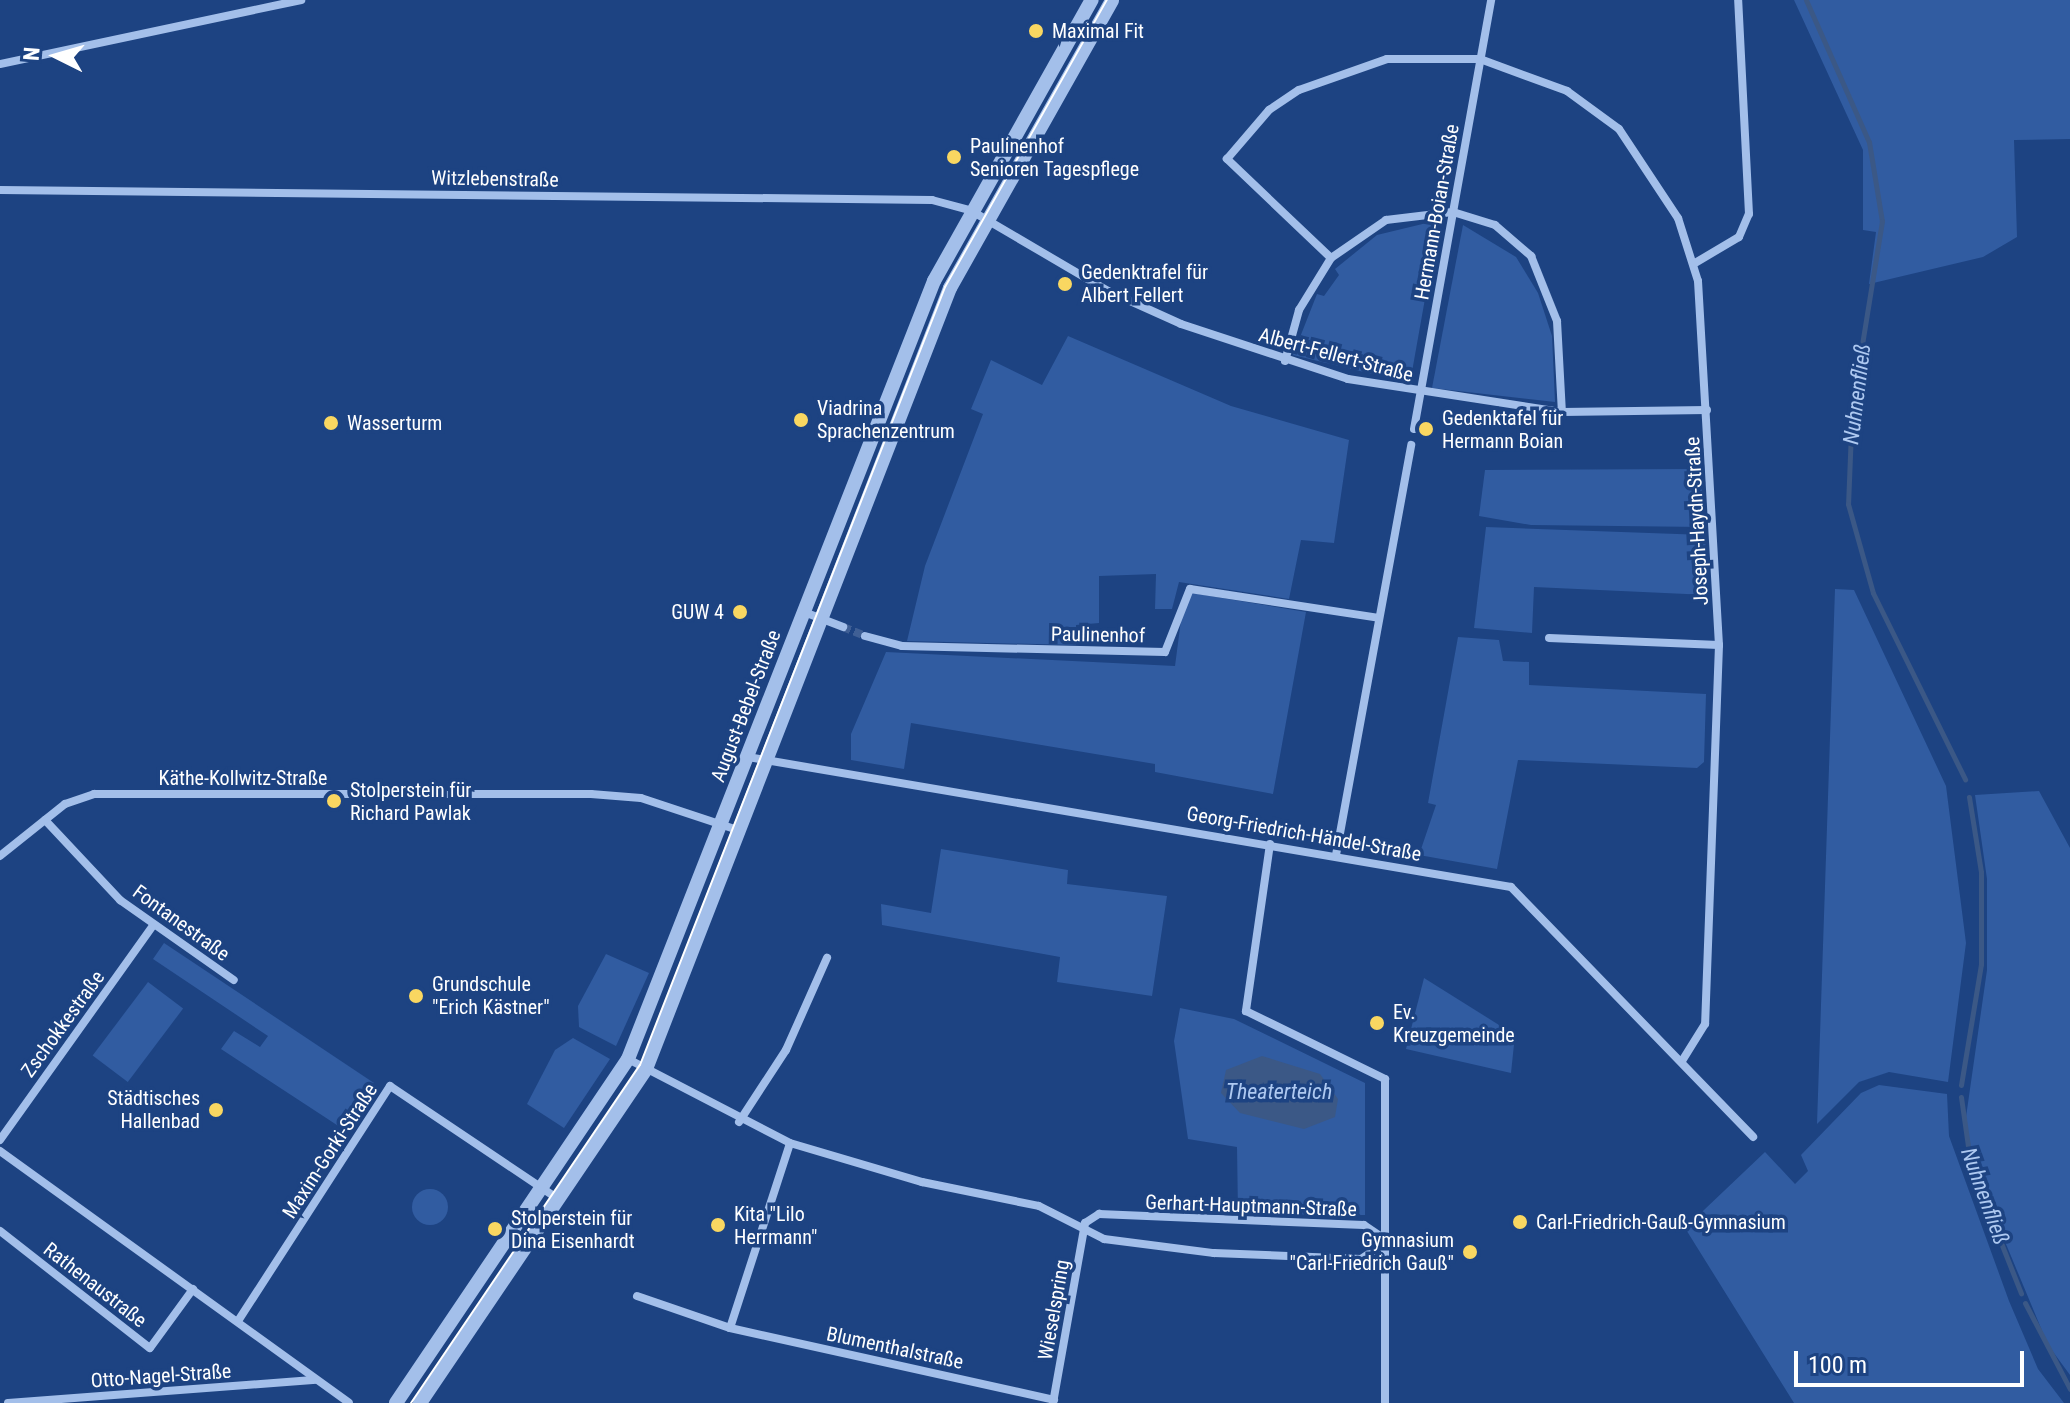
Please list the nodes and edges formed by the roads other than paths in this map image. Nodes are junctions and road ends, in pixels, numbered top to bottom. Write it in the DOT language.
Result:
graph roads {
  1 [pos="301,0"];
  2 [pos="1092,0"];
  3 [pos="1491,0"];
  4 [pos="1738,0"];
  5 [pos="1108,2"];
  6 [pos="1480,59"];
  7 [pos="0,64"];
  8 [pos="0,190"];
  9 [pos="970,210"];
  10 [pos="1453,212"];
  11 [pos="986,220"];
  12 [pos="1331,258"];
  13 [pos="1695,263"];
  14 [pos="1285,361"];
  15 [pos="1420,395"];
  16 [pos="1707,410"];
  17 [pos="1562,412"];
  18 [pos="1414,429"];
  19 [pos="1411,445"];
  20 [pos="804,612"];
  21 [pos="1379,618"];
  22 [pos="823,619"];
  23 [pos="843,627"];
  24 [pos="865,636"];
  25 [pos="1549,638"];
  26 [pos="1719,645"];
  27 [pos="748,757"];
  28 [pos="767,760"];
  29 [pos="45,820"];
  30 [pos="722,825"];
  31 [pos="741,831"];
  32 [pos="1270,844"];
  33 [pos="1336,855"];
  34 [pos="0,856"];
  35 [pos="152,927"];
  36 [pos="827,958"];
  37 [pos="234,980"];
  38 [pos="628,1059"];
  39 [pos="1682,1061"];
  40 [pos="646,1069"];
  41 [pos="739,1122"];
  42 [pos="1753,1137"];
  43 [pos="0,1140"];
  44 [pos="790,1143"];
  45 [pos="0,1151"];
  46 [pos="541,1187"];
  47 [pos="558,1199"];
  48 [pos="1085,1223"];
  49 [pos="0,1231"];
  50 [pos="1388,1241"];
  51 [pos="193,1289"];
  52 [pos="637,1296"];
  53 [pos="238,1321"];
  54 [pos="730,1328"];
  55 [pos="316,1380"];
  56 [pos="1053,1402"];
  57 [pos="8,1403"];
  58 [pos="349,1403"];
  59 [pos="396,1403"];
  60 [pos="420,1403"];
  61 [pos="1385,1403"];
  1 -- 7 [label="street"];
  2 -- 9 [label="street, August-Bebel-Straße"];
  3 -- 6 [label="street, Hermann-Boian-Straße"];
  4 -- 13 [label="street"];
  5 -- 11 [label="street, August-Bebel-Straße"];
  6 -- 10 [label="street, Hermann-Boian-Straße"];
  6 -- 12 [label="street"];
  6 -- 13 [label="street, Joseph-Haydn-Straße"];
  8 -- 9 [label="street, Witzlebenstraße"];
  9 -- 11 [label="street, Witzlebenstraße"];
  9 -- 20 [label="street, August-Bebel-Straße"];
  10 -- 12 [label="street"];
  10 -- 15 [label="street, Hermann-Boian-Straße"];
  10 -- 17 [label="street"];
  11 -- 14 [label="street, Albert-Fellert-Straße"];
  11 -- 22 [label="street, August-Bebel-Straße"];
  12 -- 14 [label="street"];
  13 -- 16 [label="street, Joseph-Haydn-Straße"];
  14 -- 15 [label="street, Albert-Fellert-Straße"];
  15 -- 17 [label="street, Albert-Fellert-Straße"];
  15 -- 18 [label="street, Hermann-Boian-Straße"];
  16 -- 17 [label="street, Albert-Fellert-Straße"];
  16 -- 26 [label="street, Joseph-Haydn-Straße"];
  19 -- 21 [label="street"];
  20 -- 22 [label="street"];
  20 -- 27 [label="street, August-Bebel-Straße"];
  21 -- 24 [label="street, Paulinenhof"];
  21 -- 33 [label="street"];
  22 -- 23 [label="street"];
  22 -- 28 [label="street, August-Bebel-Straße"];
  25 -- 26 [label="street"];
  26 -- 39 [label="street, Joseph-Haydn-Straße"];
  27 -- 28 [label="street, Georg-Friedrich-Händel-Straße"];
  27 -- 30 [label="street, August-Bebel-Straße"];
  28 -- 31 [label="street, August-Bebel-Straße"];
  28 -- 32 [label="street, Georg-Friedrich-Händel-Straße"];
  29 -- 30 [label="street, Käthe-Kollwitz-Straße"];
  29 -- 34 [label="street, Käthe-Kollwitz-Straße"];
  29 -- 35 [label="street, Fontanestraße"];
  30 -- 31 [label="street, Käthe-Kollwitz-Straße"];
  30 -- 38 [label="street, August-Bebel-Straße"];
  31 -- 40 [label="street, August-Bebel-Straße"];
  32 -- 33 [label="street, Georg-Friedrich-Händel-Straße"];
  32 -- 50 [label="street"];
  33 -- 39 [label="street, Georg-Friedrich-Händel-Straße"];
  35 -- 37 [label="street, Fontanestraße"];
  35 -- 43 [label="street, Zschokkestraße"];
  36 -- 41 [label="street"];
  38 -- 40 [label="street, Gerhart-Hauptmann-Straße"];
  38 -- 46 [label="street, August-Bebel-Straße"];
  39 -- 42 [label="street, Georg-Friedrich-Händel-Straße"];
  40 -- 41 [label="street, Gerhart-Hauptmann-Straße"];
  40 -- 47 [label="street, August-Bebel-Straße"];
  41 -- 44 [label="street, Gerhart-Hauptmann-Straße"];
  44 -- 48 [label="street, Gerhart-Hauptmann-Straße"];
  44 -- 54 [label="street"];
  45 -- 51 [label="street"];
  46 -- 47 [label="street, Maxim-Gorki-Straße"];
  46 -- 53 [label="street, Maxim-Gorki-Straße"];
  46 -- 59 [label="street, August-Bebel-Straße"];
  47 -- 60 [label="street, August-Bebel-Straße"];
  48 -- 50 [label="street, Gerhart-Hauptmann-Straße"];
  48 -- 50 [label="street, Gerhart-Hauptmann-Straße"];
  48 -- 56 [label="street, Wieselspring"];
  49 -- 51 [label="street, Rathenaustraße"];
  50 -- 61 [label="street"];
  51 -- 53 [label="street"];
  52 -- 54 [label="street, Blumenthalstraße"];
  53 -- 55 [label="street"];
  54 -- 56 [label="street, Blumenthalstraße"];
  55 -- 57 [label="street, Otto-Nagel-Straße"];
  55 -- 58 [label="street"];
}
